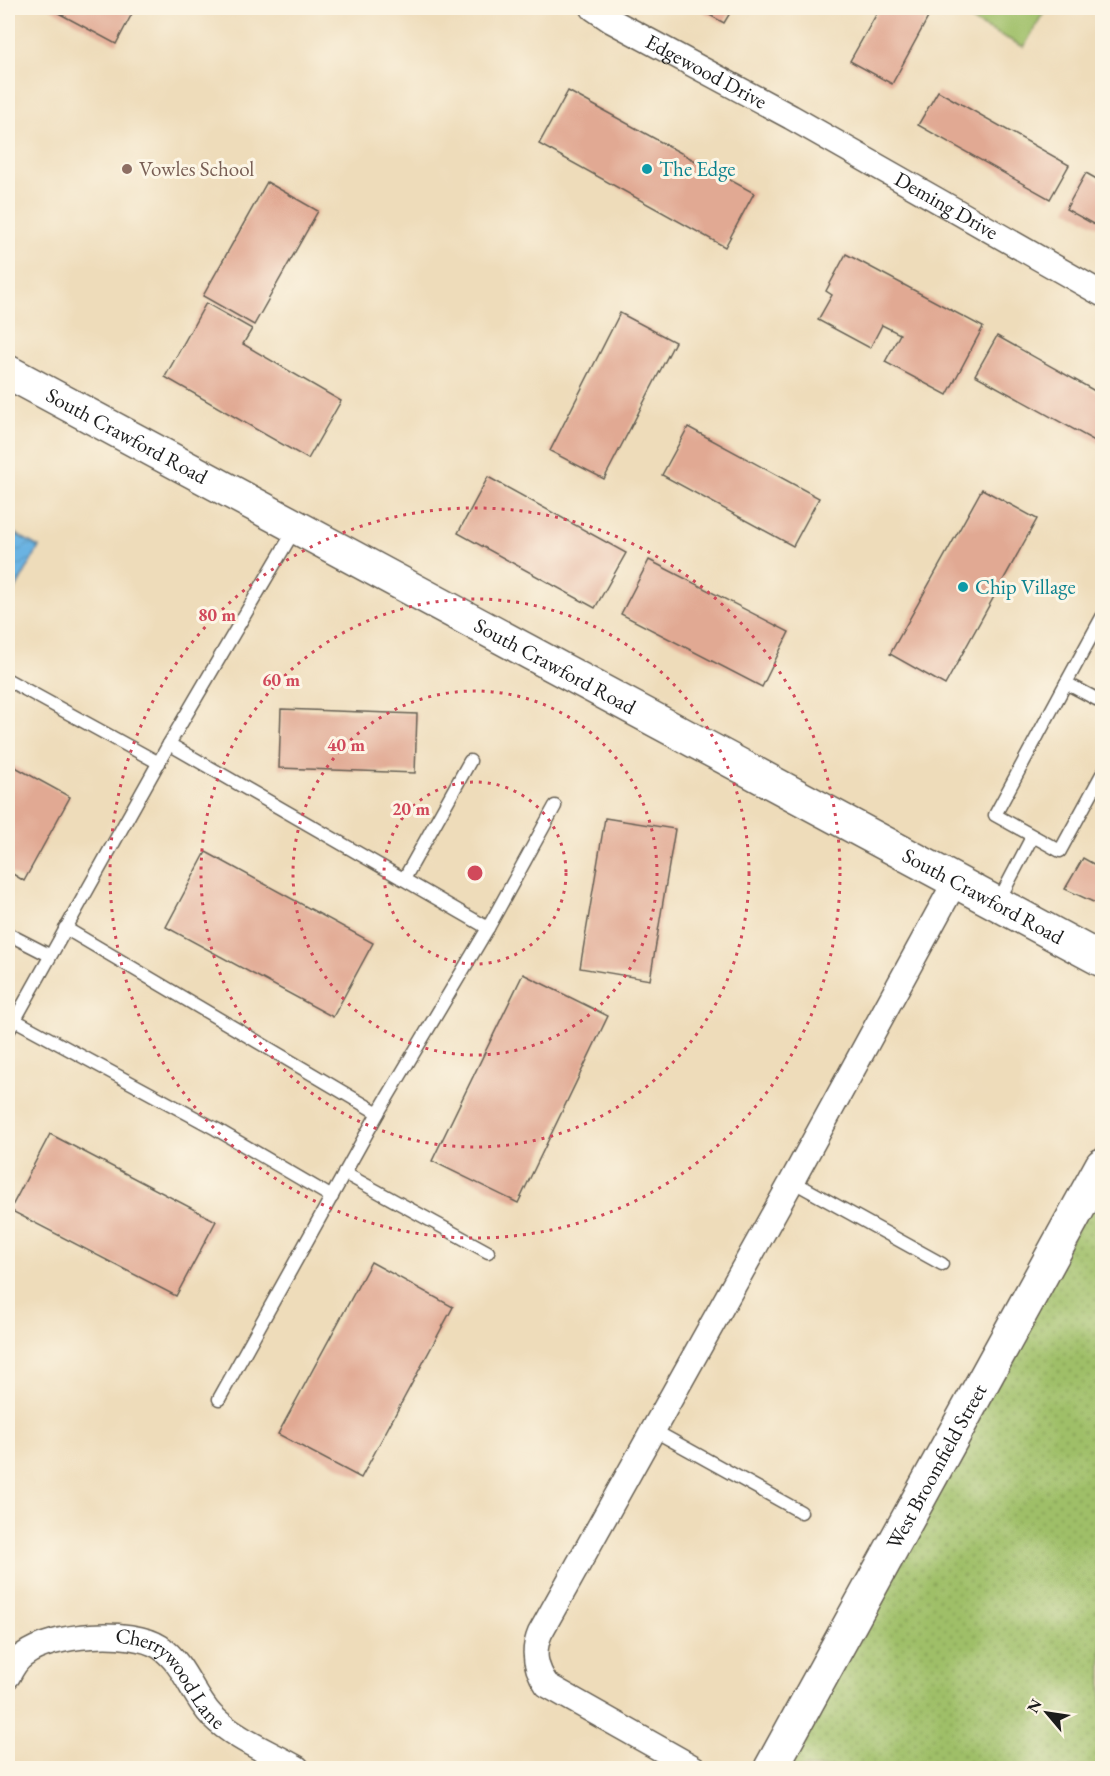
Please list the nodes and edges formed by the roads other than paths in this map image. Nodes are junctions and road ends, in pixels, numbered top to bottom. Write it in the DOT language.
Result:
graph roads {
  1 [pos="593,8"];
  2 [pos="791,117"];
  3 [pos="1102,294"];
  4 [pos="8,372"];
  5 [pos="295,528"];
  6 [pos="1102,617"];
  7 [pos="8,680"];
  8 [pos="1066,683"];
  9 [pos="1102,702"];
  10 [pos="169,744"];
  11 [pos="470,761"];
  12 [pos="159,763"];
  13 [pos="1102,774"];
  14 [pos="555,806"];
  15 [pos="1032,837"];
  16 [pos="404,879"];
  17 [pos="955,882"];
  18 [pos="997,904"];
  19 [pos="65,928"];
  20 [pos="488,928"];
  21 [pos="8,934"];
  22 [pos="49,955"];
  23 [pos="1102,960"];
  24 [pos="13,1019"];
  25 [pos="8,1032"];
  26 [pos="378,1113"];
  27 [pos="1102,1166"];
  28 [pos="344,1173"];
  29 [pos="792,1181"];
  30 [pos="332,1197"];
  31 [pos="488,1252"];
  32 [pos="942,1264"];
  33 [pos="219,1399"];
  34 [pos="653,1430"];
  35 [pos="801,1512"];
  36 [pos="8,1676"];
  37 [pos="297,1768"];
  38 [pos="694,1768"];
  39 [pos="771,1768"];
  1 -- 2 [label="street, Edgewood Drive"];
  2 -- 3 [label="street, Deming Drive"];
  4 -- 5 [label="street, South Crawford Road"];
  5 -- 10 [label="lane"];
  5 -- 17 [label="street, South Crawford Road"];
  6 -- 8 [label="lane"];
  7 -- 12 [label="lane"];
  8 -- 9 [label="lane"];
  8 -- 15 [label="lane"];
  10 -- 12 [label="lane"];
  10 -- 16 [label="lane"];
  11 -- 16 [label="lane"];
  12 -- 19 [label="lane"];
  13 -- 15 [label="lane"];
  14 -- 20 [label="lane"];
  15 -- 18 [label="lane"];
  16 -- 20 [label="lane"];
  17 -- 18 [label="street, South Crawford Road"];
  17 -- 29 [label="street"];
  18 -- 23 [label="street, South Crawford Road"];
  19 -- 22 [label="lane"];
  19 -- 26 [label="lane"];
  20 -- 26 [label="lane"];
  21 -- 22 [label="lane"];
  22 -- 24 [label="lane"];
  24 -- 25 [label="lane"];
  24 -- 30 [label="lane"];
  26 -- 28 [label="lane"];
  27 -- 39 [label="street, West Broomfield Street"];
  28 -- 30 [label="lane"];
  28 -- 31 [label="lane"];
  29 -- 32 [label="lane"];
  29 -- 34 [label="street"];
  30 -- 33 [label="lane"];
  34 -- 35 [label="lane"];
  34 -- 38 [label="street"];
  36 -- 37 [label="street, Cherrywood Lane"];
}
